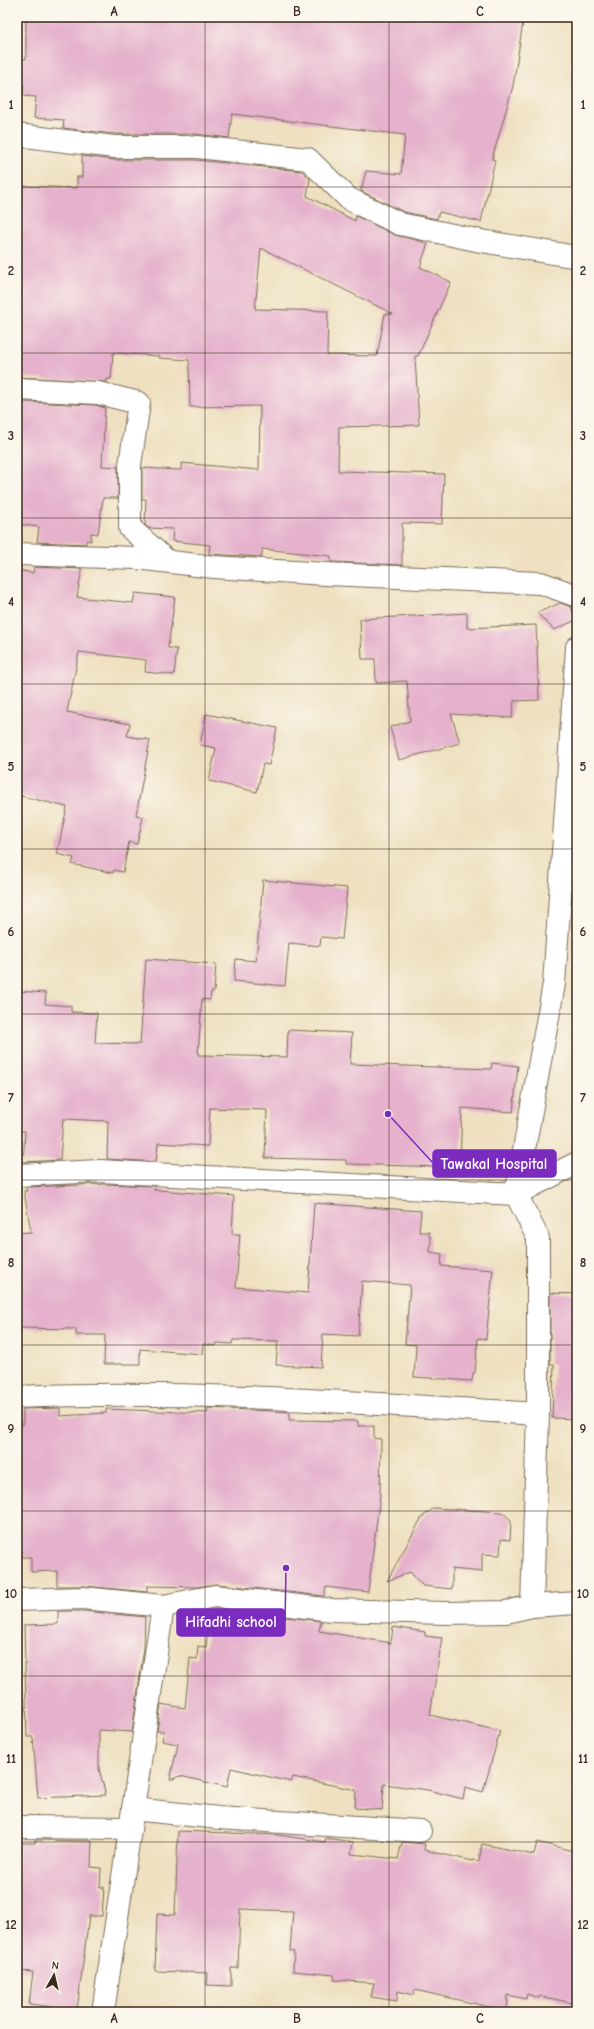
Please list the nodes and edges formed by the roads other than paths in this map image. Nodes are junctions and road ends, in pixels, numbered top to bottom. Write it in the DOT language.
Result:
graph roads {
  1 [pos="17,135"];
  2 [pos="577,257"];
  3 [pos="17,389"];
  4 [pos="17,554"];
  5 [pos="166,561"];
  6 [pos="577,596"];
  7 [pos="577,647"];
  8 [pos="577,1163"];
  9 [pos="17,1175"];
  10 [pos="516,1194"];
  11 [pos="17,1397"];
  12 [pos="538,1414"];
  13 [pos="17,1600"];
  14 [pos="577,1603"];
  15 [pos="163,1606"];
  16 [pos="532,1606"];
  17 [pos="132,1818"];
  18 [pos="17,1827"];
  19 [pos="420,1830"];
  20 [pos="103,2012"];
  1 -- 2 [label="street"];
  3 -- 5 [label="street"];
  4 -- 5 [label="street"];
  5 -- 6 [label="street"];
  7 -- 10 [label="street"];
  8 -- 10 [label="street"];
  9 -- 10 [label="street"];
  10 -- 12 [label="street"];
  11 -- 12 [label="street"];
  12 -- 16 [label="street"];
  13 -- 15 [label="street"];
  14 -- 16 [label="street"];
  15 -- 16 [label="street"];
  15 -- 17 [label="street"];
  17 -- 18 [label="street"];
  17 -- 19 [label="street"];
  17 -- 20 [label="street"];
}
